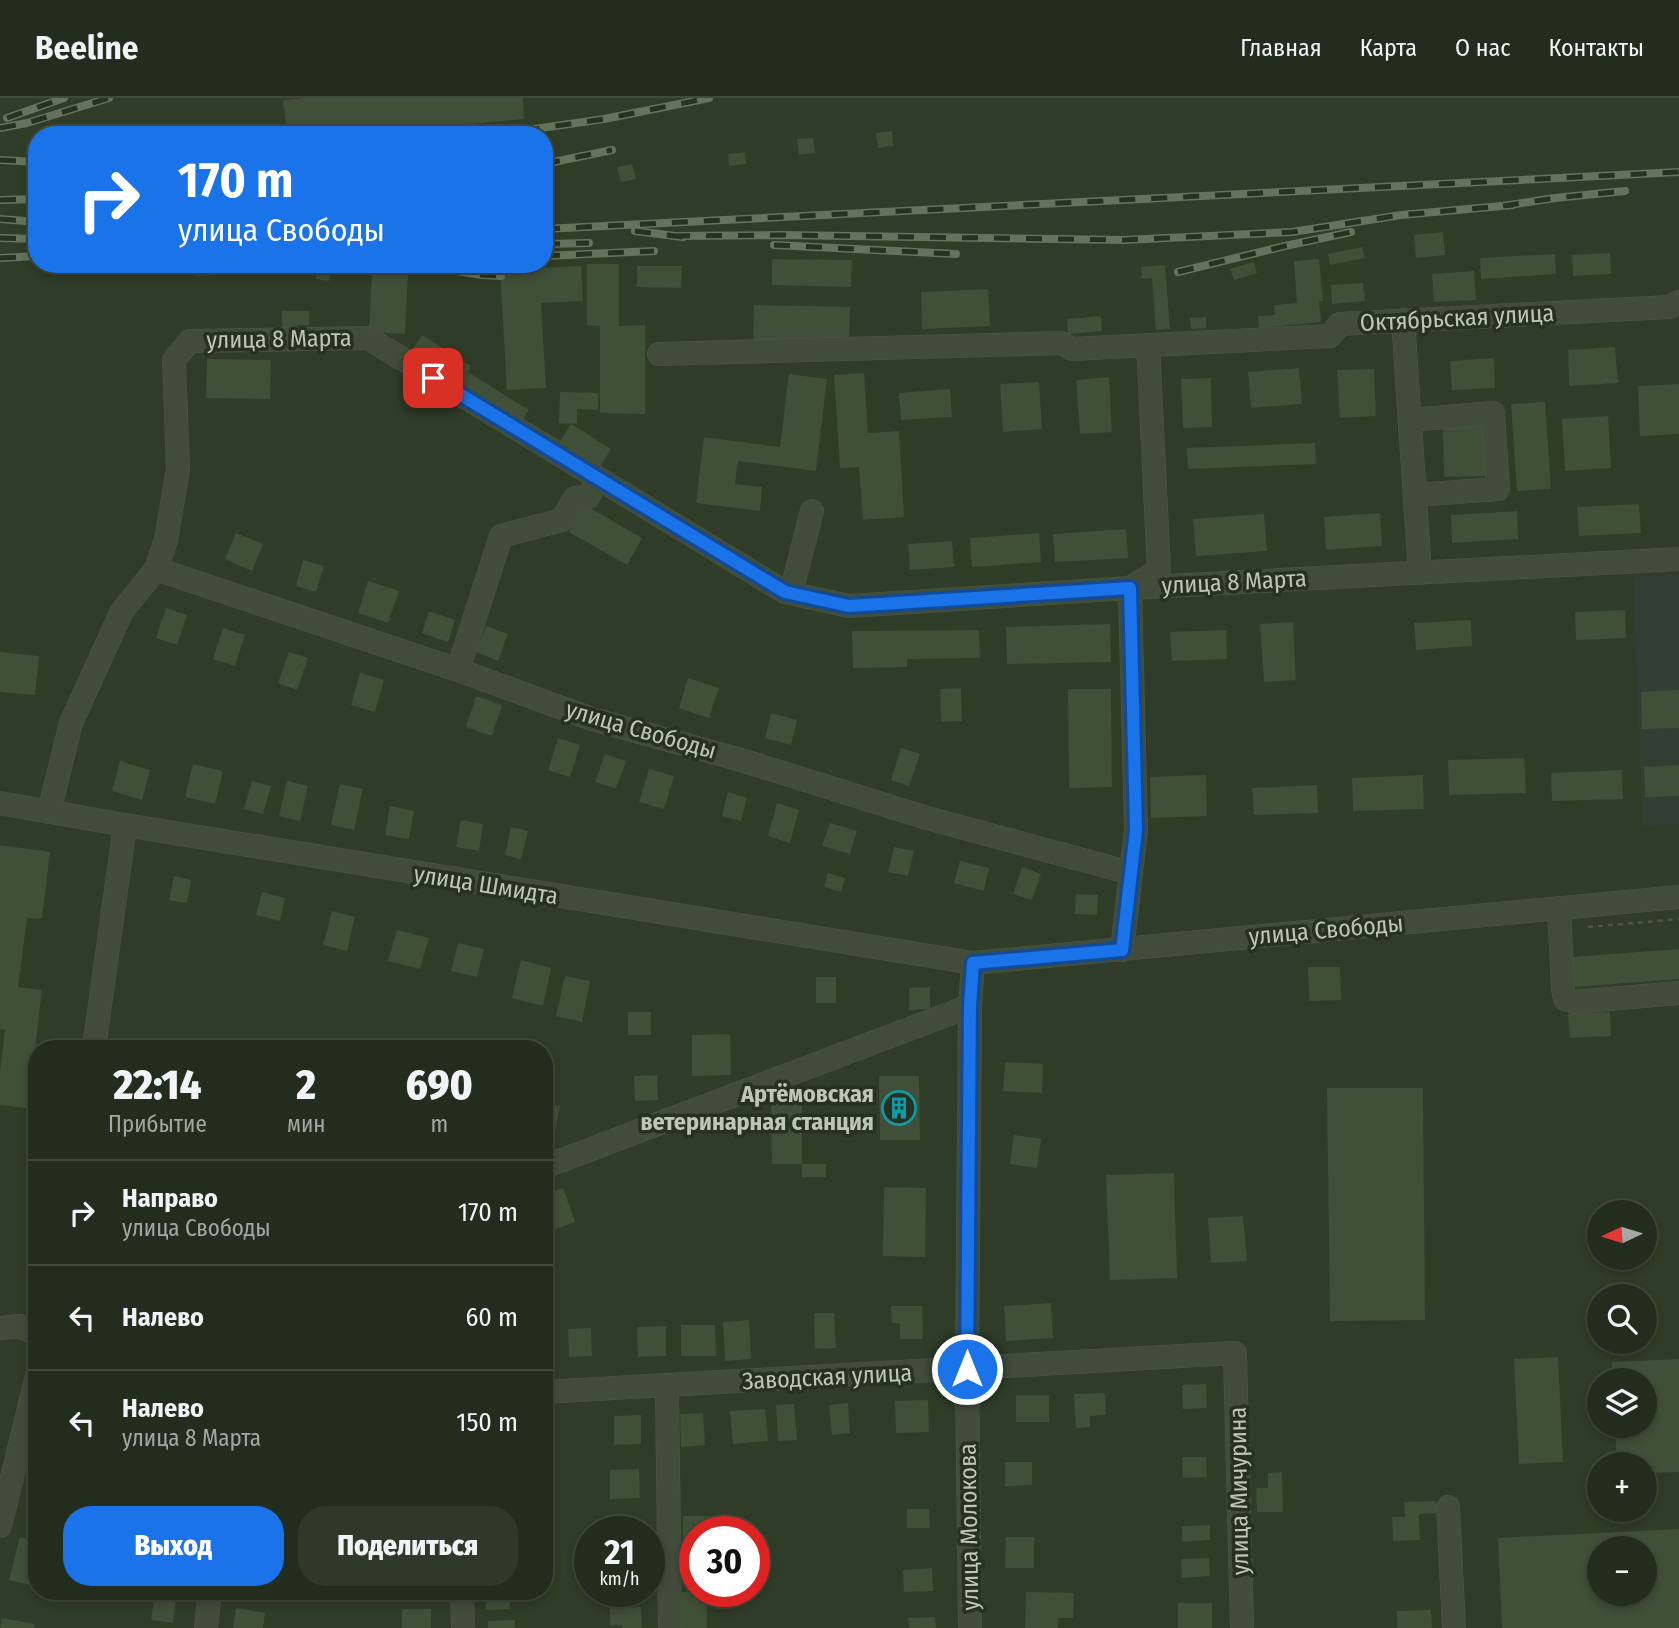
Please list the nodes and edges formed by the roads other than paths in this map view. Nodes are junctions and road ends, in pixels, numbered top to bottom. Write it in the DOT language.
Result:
graph roads {
  1 [pos="1679,302"];
  2 [pos="1403,320"];
  3 [pos="1148,345"];
  4 [pos="659,354"];
  5 [pos="1410,420"];
  6 [pos="598,479"];
  7 [pos="1415,495"];
  8 [pos="812,511"];
  9 [pos="1679,559"];
  10 [pos="156,569"];
  11 [pos="1420,573"];
  12 [pos="1130,588"];
  13 [pos="791,593"];
  14 [pos="458,670"];
  15 [pos="0,803"];
  16 [pos="49,812"];
  17 [pos="125,825"];
  18 [pos="1131,873"];
  19 [pos="1679,897"];
  20 [pos="1559,919"];
  21 [pos="1122,950"];
  22 [pos="973,963"];
  23 [pos="1679,993"];
  24 [pos="970,1006"];
  25 [pos="95,1040"];
  26 [pos="553,1164"];
  27 [pos="0,1328"];
  28 [pos="28,1330"];
  29 [pos="1235,1353"];
  30 [pos="967,1369"];
  31 [pos="667,1386"];
  32 [pos="553,1392"];
  33 [pos="28,1412"];
  34 [pos="1448,1507"];
  35 [pos="0,1526"];
  36 [pos="209,1600"];
  37 [pos="462,1600"];
  38 [pos="205,1628"];
  39 [pos="463,1628"];
  40 [pos="670,1628"];
  41 [pos="970,1628"];
  42 [pos="1242,1628"];
  43 [pos="1454,1628"];
  1 -- 2 [label="street, Октябрьская улица"];
  2 -- 3 [label="street, Октябрьская улица"];
  2 -- 5 [label="street"];
  3 -- 4 [label="street, Октябрьская улица"];
  3 -- 12 [label="street"];
  5 -- 7 [label="street"];
  5 -- 7 [label="street"];
  6 -- 10 [label="street, улица 8 Марта"];
  6 -- 13 [label="street, улица 8 Марта"];
  6 -- 14 [label="street"];
  7 -- 11 [label="street"];
  8 -- 13 [label="street"];
  9 -- 11 [label="street, улица 8 Марта"];
  10 -- 14 [label="street, улица Свободы"];
  10 -- 16 [label="street"];
  11 -- 12 [label="street, улица 8 Марта"];
  12 -- 13 [label="street, улица 8 Марта"];
  12 -- 18 [label="street"];
  14 -- 18 [label="street, улица Свободы"];
  15 -- 16 [label="street, улица Шмидта"];
  16 -- 17 [label="street, улица Шмидта"];
  17 -- 22 [label="street, улица Шмидта"];
  17 -- 25 [label="street"];
  18 -- 21 [label="street"];
  19 -- 20 [label="street, улица Свободы"];
  20 -- 21 [label="street, улица Свободы"];
  20 -- 23 [label="street"];
  21 -- 22 [label="street, улица Свободы"];
  22 -- 24 [label="street, улица Молокова"];
  24 -- 26 [label="street"];
  24 -- 30 [label="street, улица Молокова"];
  27 -- 28 [label="street"];
  29 -- 30 [label="street, Заводская улица"];
  29 -- 42 [label="street, улица Мичурина"];
  30 -- 31 [label="street, Заводская улица"];
  30 -- 41 [label="street, улица Молокова"];
  31 -- 32 [label="street, Заводская улица"];
  31 -- 40 [label="street"];
  33 -- 35 [label="street"];
  34 -- 43 [label="street"];
  36 -- 38 [label="street"];
  37 -- 39 [label="street"];
}
